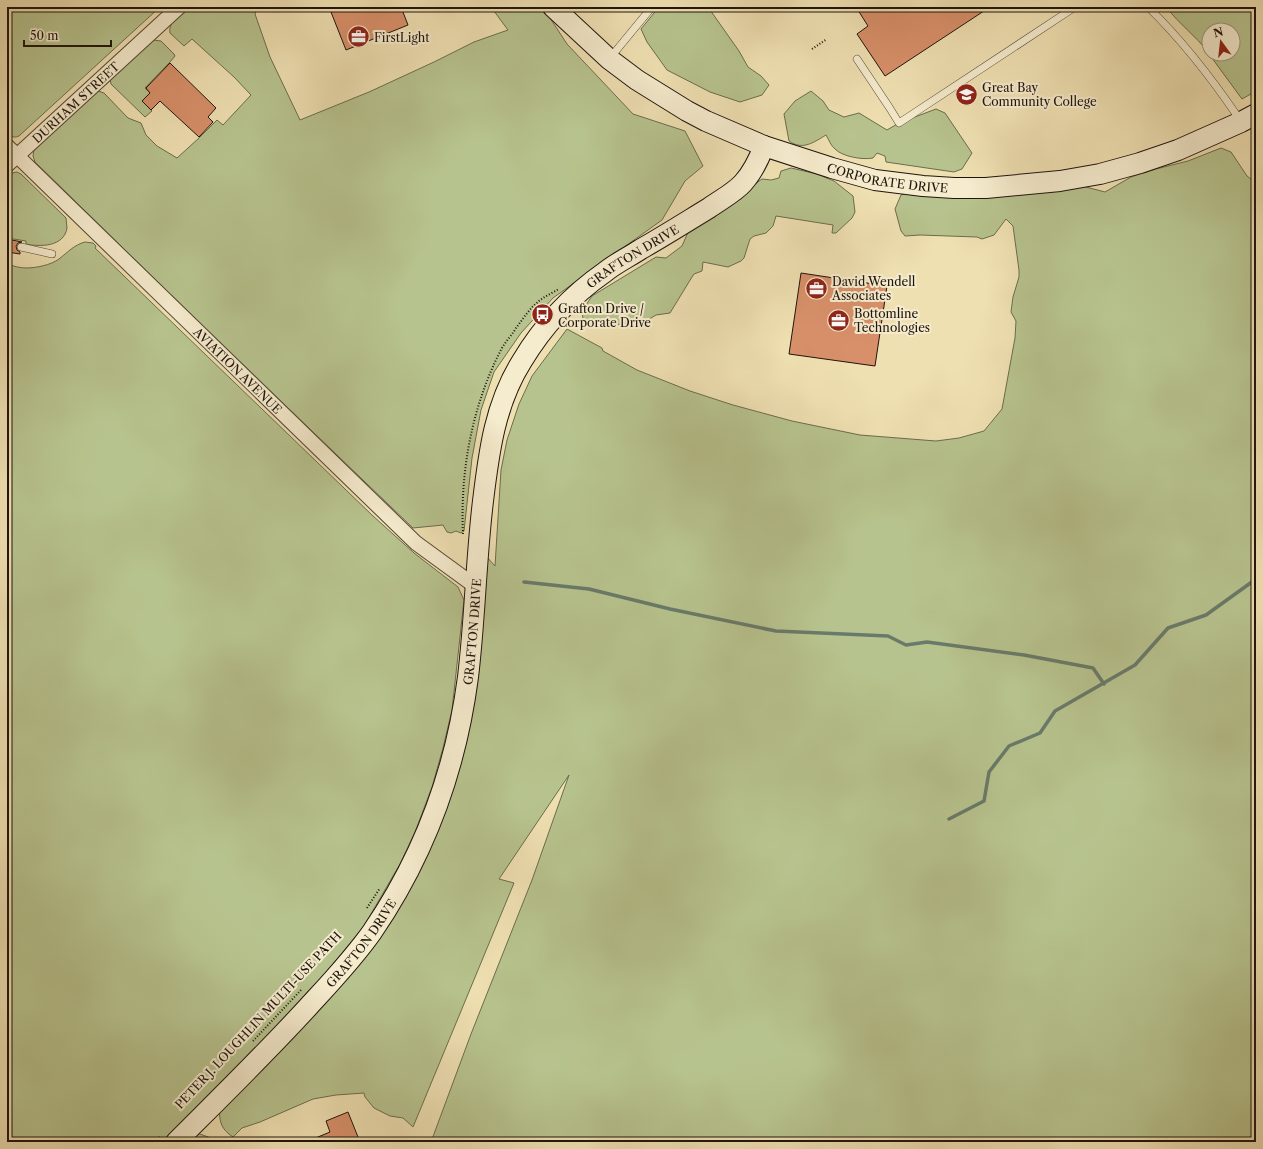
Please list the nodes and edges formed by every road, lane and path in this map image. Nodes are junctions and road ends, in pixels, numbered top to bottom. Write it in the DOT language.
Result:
graph roads {
  1 [pos="179,7"];
  2 [pos="553,7"];
  3 [pos="652,7"];
  4 [pos="1075,7"];
  5 [pos="1148,7"];
  6 [pos="827,39"];
  7 [pos="812,49"];
  8 [pos="609,59"];
  9 [pos="857,60"];
  10 [pos="1249,118"];
  11 [pos="764,146"];
  12 [pos="10,156"];
  13 [pos="21,247"];
  14 [pos="52,254"];
  15 [pos="475,586"];
  16 [pos="380,887"];
  17 [pos="364,913"];
  18 [pos="304,986"];
  19 [pos="250,1044"];
  20 [pos="171,1137"];
  21 [pos="155,1142"];
  1 -- 12 [label="street, DURHAM STREET"];
  2 -- 8 [label="street, CORPORATE DRIVE"];
  3 -- 8 [label="lane"];
  4 -- 9 [label="lane"];
  5 -- 10 [label="lane"];
  6 -- 7 [label="path"];
  8 -- 11 [label="street, CORPORATE DRIVE"];
  10 -- 11 [label="street, CORPORATE DRIVE"];
  11 -- 15 [label="street, GRAFTON DRIVE"];
  12 -- 15 [label="street, AVIATION AVENUE"];
  13 -- 14 [label="lane"];
  15 -- 20 [label="street, GRAFTON DRIVE"];
  16 -- 17 [label="path"];
  18 -- 19 [label="path, PETER J. LOUGHLIN MULTI-USE PATH"];
  20 -- 21 [label="path"];
}
